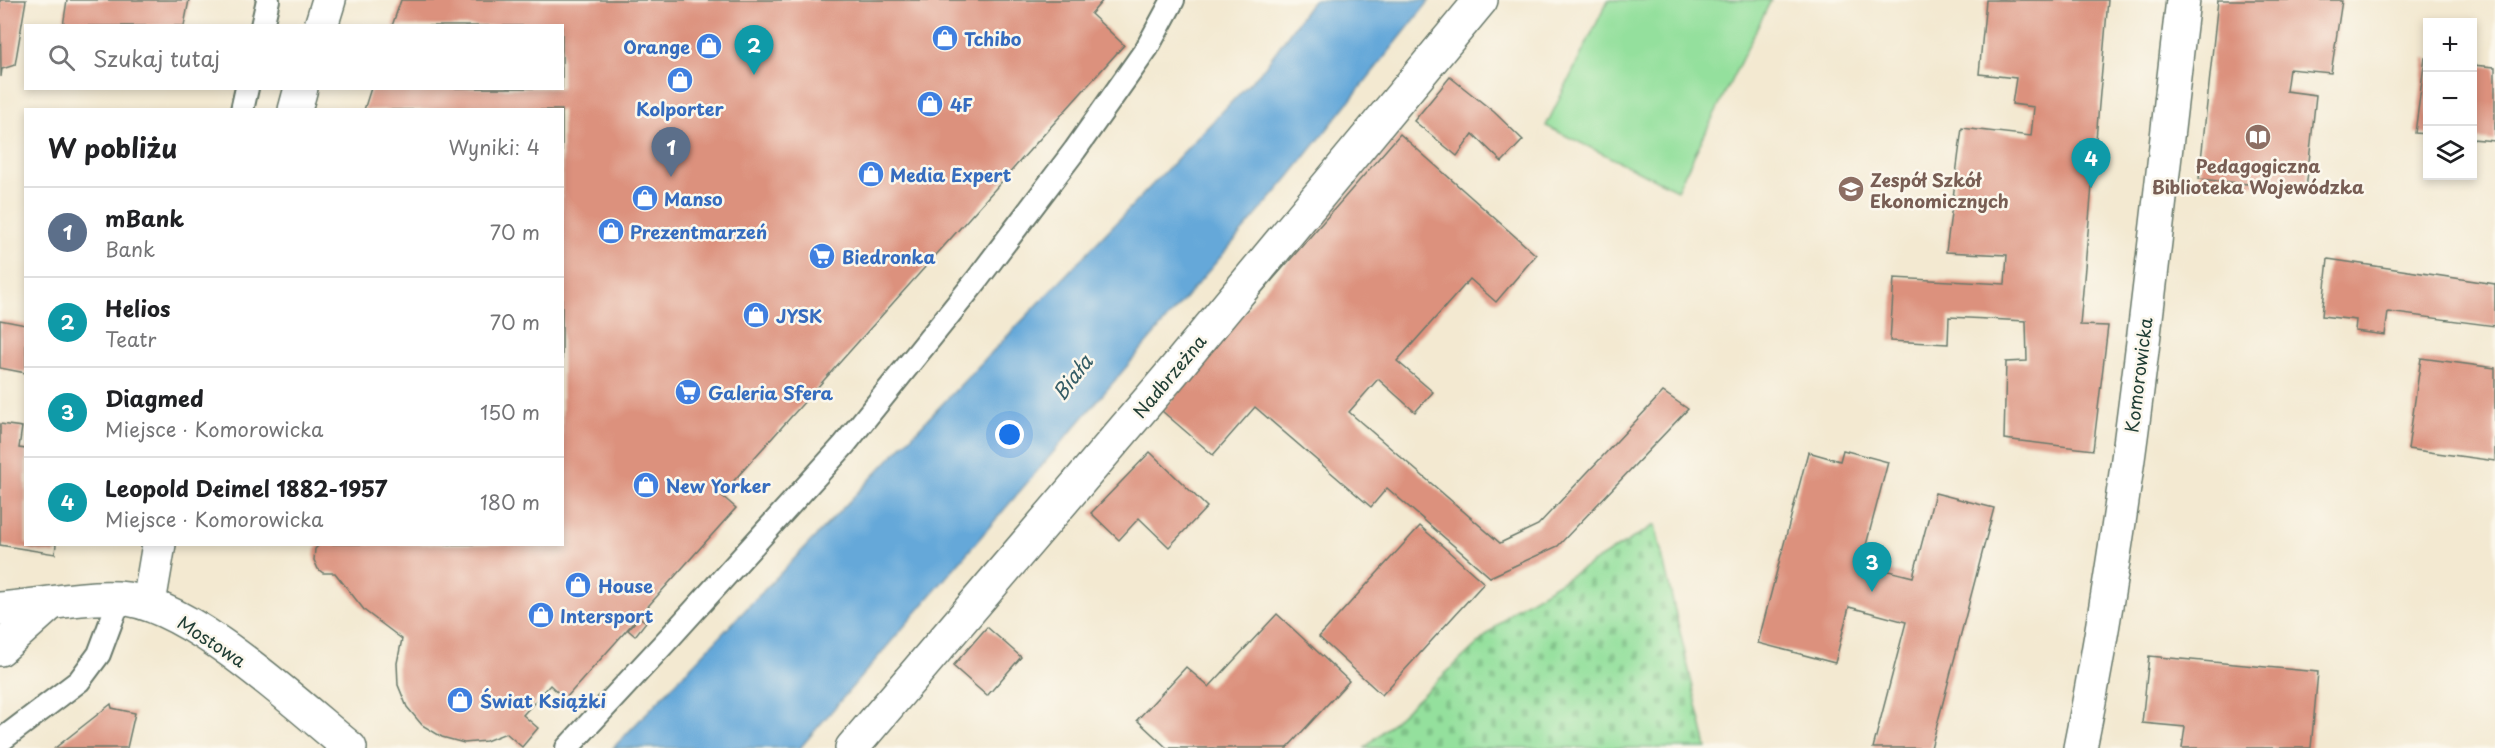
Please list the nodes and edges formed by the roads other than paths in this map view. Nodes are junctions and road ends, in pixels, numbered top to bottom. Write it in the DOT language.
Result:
graph roads {
  1 [pos="268,0"];
  2 [pos="329,0"];
  3 [pos="1173,0"];
  4 [pos="1481,0"];
  5 [pos="2183,0"];
  6 [pos="262,24"];
  7 [pos="322,24"];
  8 [pos="247,90"];
  9 [pos="300,90"];
  10 [pos="242,108"];
  11 [pos="296,108"];
  12 [pos="158,546"];
  13 [pos="134,600"];
  14 [pos="49,605"];
  15 [pos="0,609"];
  16 [pos="0,649"];
  17 [pos="0,741"];
  18 [pos="350,748"];
  19 [pos="567,748"];
  20 [pos="852,748"];
  21 [pos="2080,748"];
  1 -- 6 [label="lane"];
  2 -- 7 [label="street"];
  3 -- 19 [label="lane"];
  4 -- 20 [label="street, Nadbrzeżna"];
  5 -- 21 [label="street, Komorowicka"];
  8 -- 10 [label="lane"];
  9 -- 11 [label="street"];
  12 -- 13 [label="street"];
  13 -- 14 [label="street, Mostowa"];
  13 -- 17 [label="lane"];
  13 -- 18 [label="street, Mostowa"];
  14 -- 15 [label="street, Mostowa"];
  14 -- 16 [label="street"];
}
